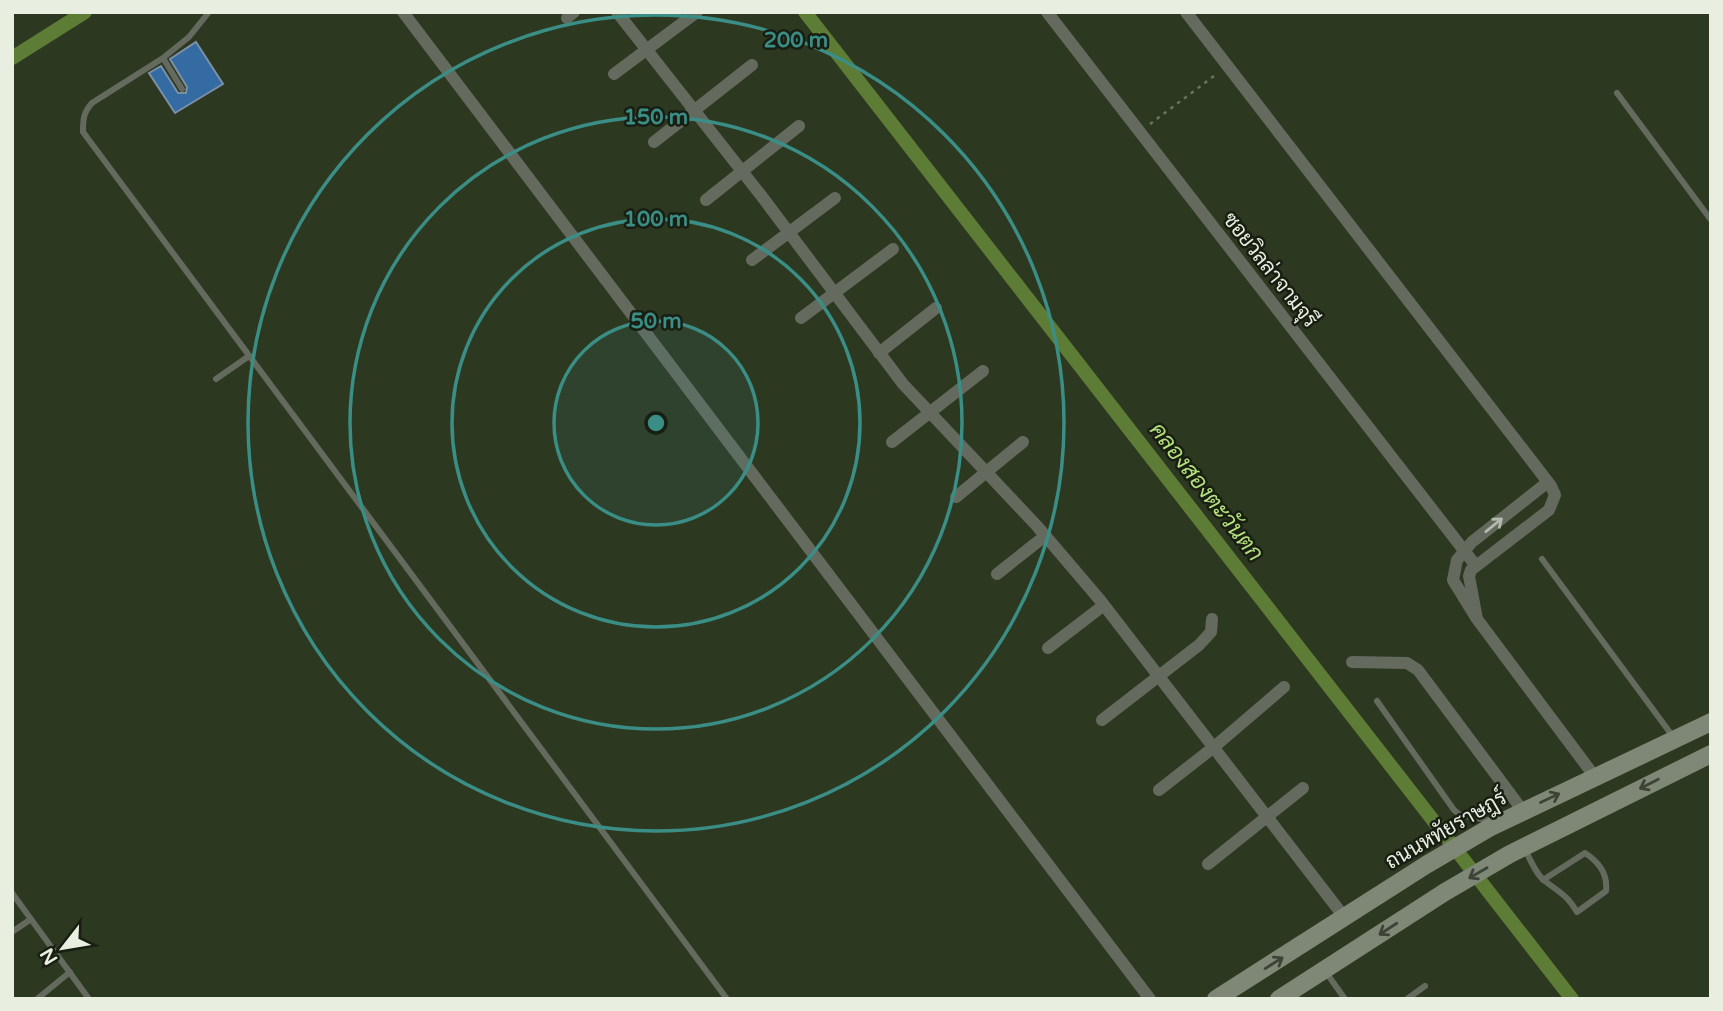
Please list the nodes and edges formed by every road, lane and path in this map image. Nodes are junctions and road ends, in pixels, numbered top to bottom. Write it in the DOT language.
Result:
graph roads {
  1 [pos="209,12"];
  2 [pos="403,12"];
  3 [pos="617,12"];
  4 [pos="697,12"];
  5 [pos="1047,12"];
  6 [pos="1186,12"];
  7 [pos="647,50"];
  8 [pos="163,58"];
  9 [pos="752,65"];
  10 [pos="1227,65"];
  11 [pos="614,74"];
  12 [pos="182,89"];
  13 [pos="1617,93"];
  14 [pos="694,111"];
  15 [pos="799,126"];
  16 [pos="1139,132"];
  17 [pos="653,142"];
  18 [pos="741,171"];
  19 [pos="835,198"];
  20 [pos="706,200"];
  21 [pos="1711,220"];
  22 [pos="788,234"];
  23 [pos="893,249"];
  24 [pos="752,260"];
  25 [pos="833,293"];
  26 [pos="936,308"];
  27 [pos="800,318"];
  28 [pos="879,353"];
  29 [pos="249,356"];
  30 [pos="983,371"];
  31 [pos="216,379"];
  32 [pos="929,413"];
  33 [pos="892,442"];
  34 [pos="1023,442"];
  35 [pos="986,472"];
  36 [pos="1548,482"];
  37 [pos="956,497"];
  38 [pos="1045,536"];
  39 [pos="1464,551"];
  40 [pos="1542,559"];
  41 [pos="1476,566"];
  42 [pos="997,574"];
  43 [pos="1104,605"];
  44 [pos="1212,619"];
  45 [pos="1477,619"];
  46 [pos="1048,648"];
  47 [pos="1352,662"];
  48 [pos="1159,676"];
  49 [pos="1284,687"];
  50 [pos="1377,701"];
  51 [pos="1102,720"];
  52 [pos="1711,722"];
  53 [pos="1674,739"];
  54 [pos="1214,747"];
  55 [pos="1711,754"];
  56 [pos="1595,777"];
  57 [pos="1303,788"];
  58 [pos="1159,790"];
  59 [pos="1523,811"];
  60 [pos="1268,817"];
  61 [pos="1494,825"];
  62 [pos="1517,851"];
  63 [pos="1208,864"];
  64 [pos="1543,880"];
  65 [pos="12,893"];
  66 [pos="1345,918"];
  67 [pos="31,919"];
  68 [pos="12,932"];
  69 [pos="1324,970"];
  70 [pos="70,972"];
  71 [pos="1424,986"];
  72 [pos="37,999"];
  73 [pos="89,999"];
  74 [pos="727,999"];
  75 [pos="1150,999"];
  76 [pos="1216,999"];
  77 [pos="1279,999"];
  78 [pos="1345,999"];
  79 [pos="1407,999"];
  1 -- 8 [label="lane"];
  2 -- 75 [label="street"];
  3 -- 7 [label="street"];
  4 -- 7 [label="street"];
  5 -- 16 [label="street, ซอยวิลล่าจามจุรี"];
  6 -- 10 [label="street"];
  7 -- 11 [label="street"];
  7 -- 14 [label="street"];
  8 -- 12 [label="lane"];
  8 -- 29 [label="lane"];
  9 -- 14 [label="street"];
  10 -- 16 [label="path"];
  10 -- 36 [label="street"];
  13 -- 21 [label="lane"];
  14 -- 17 [label="street"];
  14 -- 18 [label="street"];
  15 -- 18 [label="street"];
  16 -- 39 [label="street, ซอยวิลล่าจามจุรี"];
  18 -- 20 [label="street"];
  18 -- 22 [label="street"];
  19 -- 22 [label="street"];
  22 -- 24 [label="street"];
  22 -- 25 [label="street"];
  23 -- 25 [label="street"];
  25 -- 27 [label="street"];
  25 -- 28 [label="street"];
  26 -- 28 [label="street"];
  28 -- 32 [label="street"];
  29 -- 31 [label="lane"];
  29 -- 74 [label="lane"];
  30 -- 32 [label="street"];
  32 -- 33 [label="street"];
  32 -- 35 [label="street"];
  34 -- 35 [label="street"];
  35 -- 37 [label="street"];
  35 -- 38 [label="street"];
  39 -- 36 [label="street, one-way"];
  36 -- 41 [label="street"];
  38 -- 42 [label="street"];
  38 -- 43 [label="street"];
  39 -- 41 [label="street, ซอยวิลล่าจามจุรี"];
  39 -- 45 [label="street"];
  40 -- 53 [label="lane"];
  41 -- 45 [label="street"];
  43 -- 46 [label="street"];
  43 -- 48 [label="street"];
  44 -- 48 [label="street"];
  45 -- 56 [label="street"];
  47 -- 59 [label="street"];
  48 -- 51 [label="street"];
  48 -- 54 [label="street"];
  49 -- 54 [label="street"];
  50 -- 61 [label="lane"];
  52 -- 53 [label="main road, ถนนหทัยราษฎร์"];
  53 -- 56 [label="main road, ถนนหทัยราษฎร์"];
  54 -- 58 [label="street"];
  54 -- 60 [label="street"];
  55 -- 62 [label="main road, one-way"];
  59 -- 56 [label="main road, ถนนหทัยราษฎร์, one-way"];
  57 -- 60 [label="street"];
  59 -- 61 [label="main road, ถนนหทัยราษฎร์"];
  60 -- 63 [label="street"];
  60 -- 66 [label="street"];
  61 -- 66 [label="main road, ถนนหทัยราษฎร์"];
  62 -- 64 [label="lane"];
  62 -- 69 [label="main road, one-way"];
  64 -- 64 [label="lane"];
  65 -- 67 [label="lane"];
  76 -- 66 [label="main road, ถนนหทัยราษฎร์, one-way"];
  67 -- 68 [label="lane"];
  67 -- 70 [label="lane"];
  69 -- 77 [label="main road"];
  69 -- 78 [label="lane"];
  70 -- 72 [label="lane"];
  70 -- 73 [label="lane"];
  71 -- 79 [label="lane"];
}
